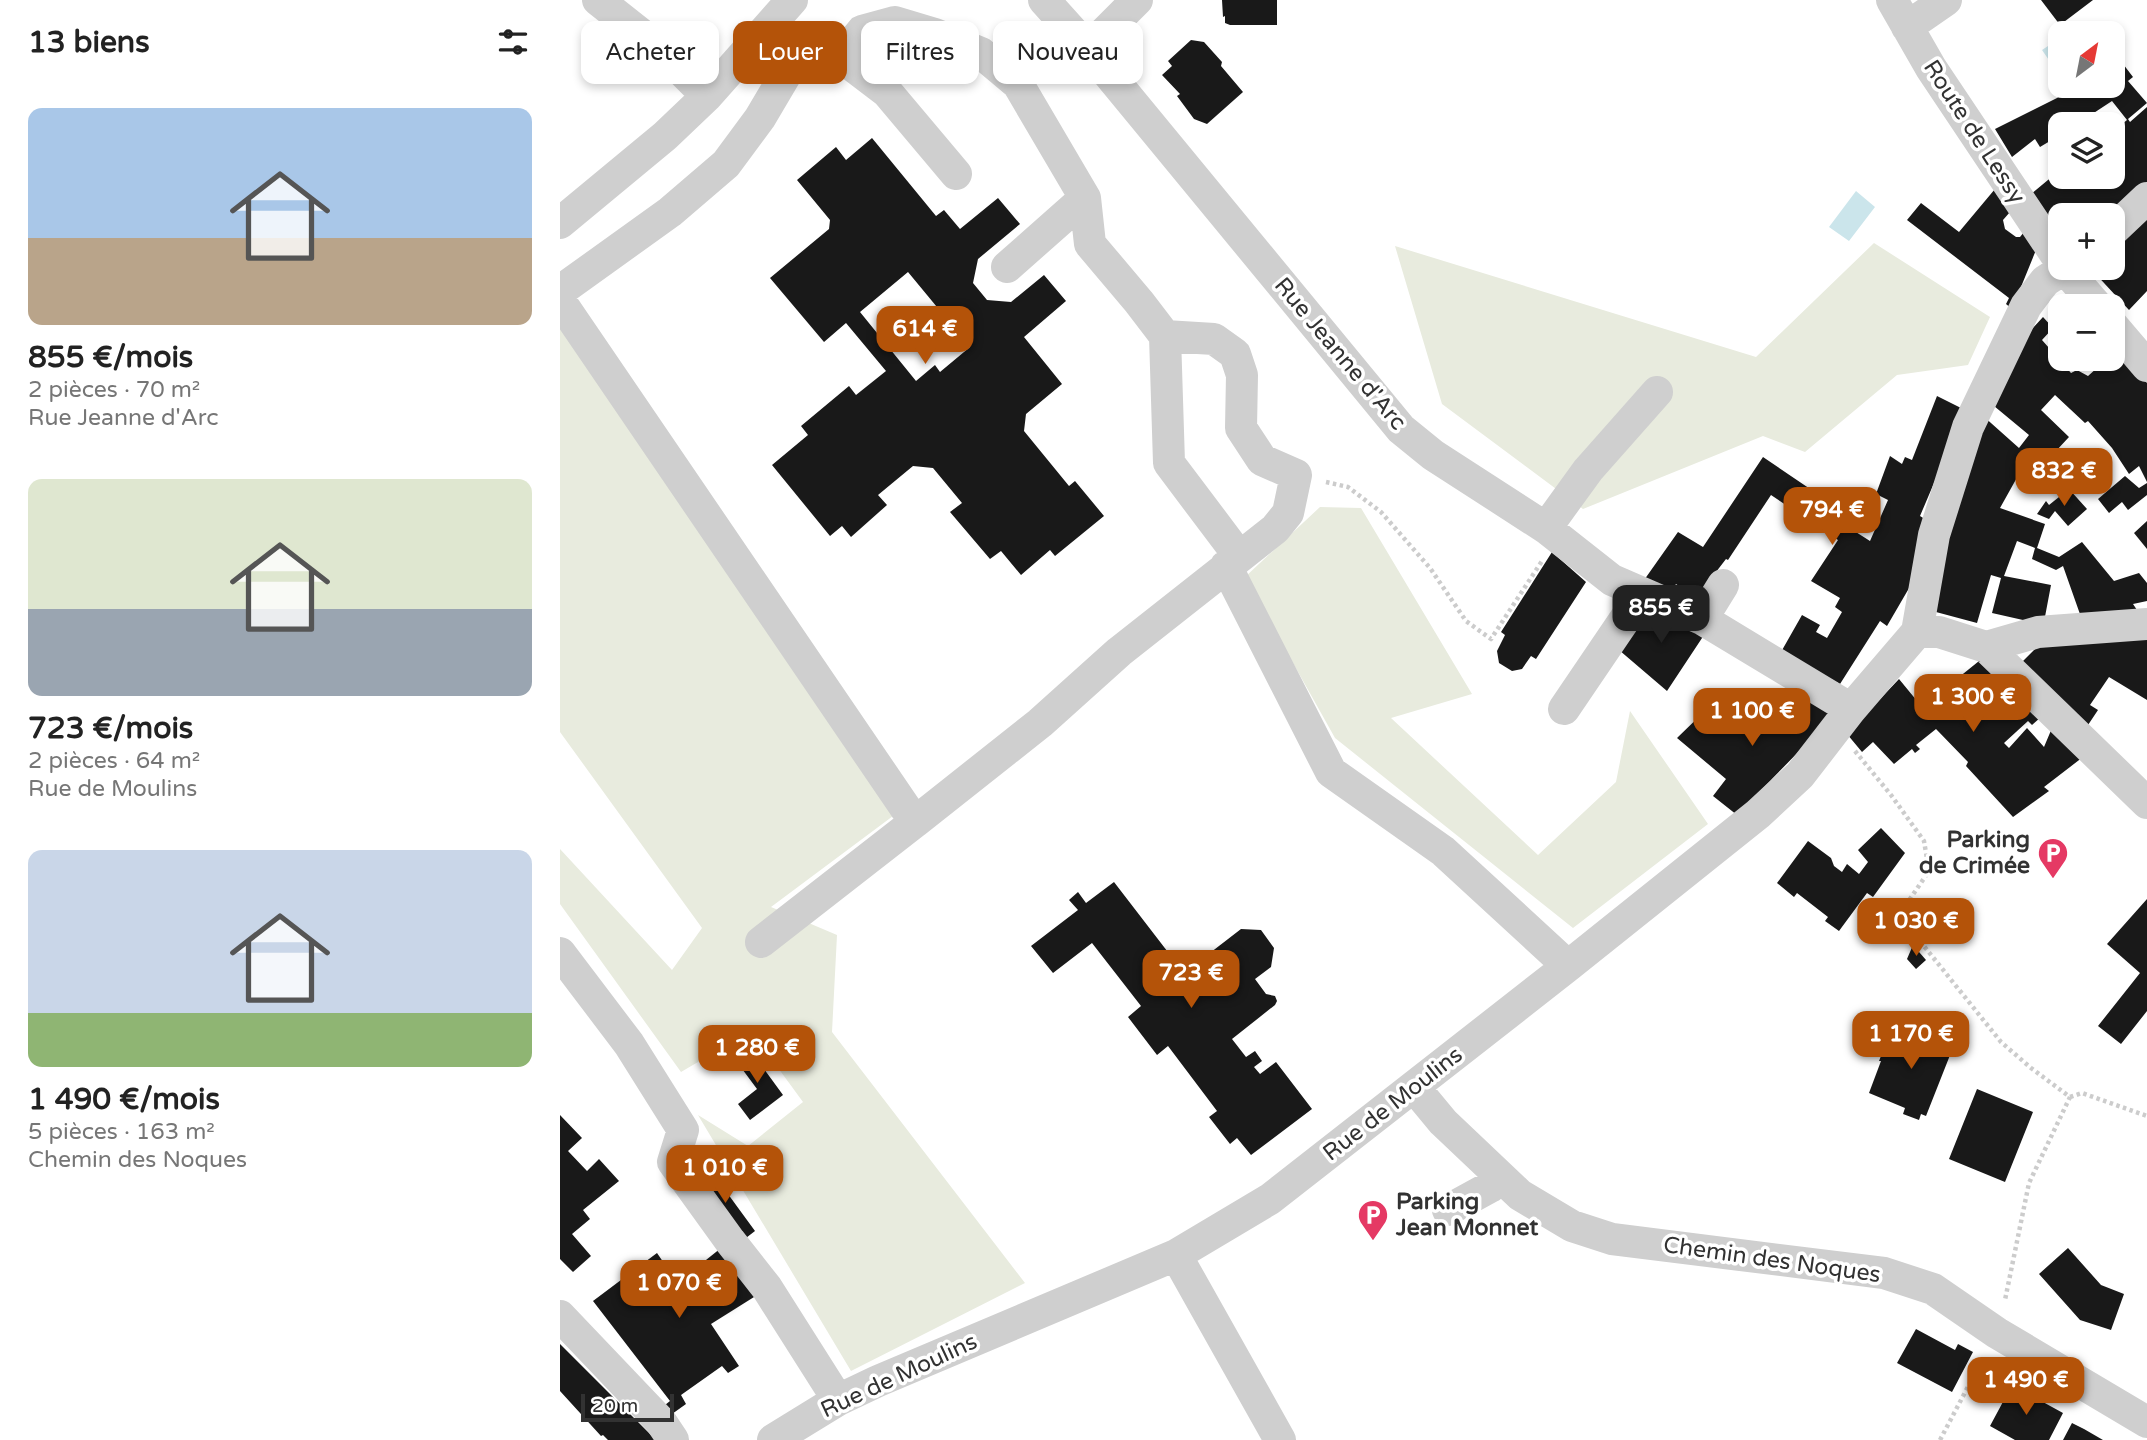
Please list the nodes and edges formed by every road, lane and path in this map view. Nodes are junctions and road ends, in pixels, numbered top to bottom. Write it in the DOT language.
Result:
graph roads {
  1 [pos="598,0"];
  2 [pos="792,0"];
  3 [pos="1044,0"];
  4 [pos="1137,0"];
  5 [pos="1892,0"];
  6 [pos="1946,0"];
  7 [pos="1062,21"];
  8 [pos="1116,21"];
  9 [pos="1907,27"];
  10 [pos="847,50"];
  11 [pos="847,62"];
  12 [pos="780,84"];
  13 [pos="1116,84"];
  14 [pos="706,96"];
  15 [pos="956,174"];
  16 [pos="1086,198"];
  17 [pos="2147,198"];
  18 [pos="2125,219"];
  19 [pos="560,223"];
  20 [pos="2048,243"];
  21 [pos="1007,267"];
  22 [pos="2048,279"];
  23 [pos="2075,280"];
  24 [pos="560,291"];
  25 [pos="2087,294"];
  26 [pos="560,301"];
  27 [pos="1165,336"];
  28 [pos="2125,340"];
  29 [pos="2147,366"];
  30 [pos="1657,392"];
  31 [pos="1296,475"];
  32 [pos="1552,532"];
  33 [pos="1232,561"];
  34 [pos="1723,585"];
  35 [pos="1642,594"];
  36 [pos="1702,619"];
  37 [pos="2147,624"];
  38 [pos="1917,632"];
  39 [pos="1986,647"];
  40 [pos="1564,709"];
  41 [pos="1843,720"];
  42 [pos="2147,803"];
  43 [pos="915,821"];
  44 [pos="761,942"];
  45 [pos="560,953"];
  46 [pos="1568,966"];
  47 [pos="1414,1087"];
  48 [pos="2070,1097"];
  49 [pos="2147,1116"];
  50 [pos="1501,1178"];
  51 [pos="1448,1210"];
  52 [pos="1176,1255"];
  53 [pos="560,1316"];
  54 [pos="1997,1333"];
  55 [pos="838,1400"];
  56 [pos="2147,1422"];
  57 [pos="673,1440"];
  58 [pos="774,1440"];
  59 [pos="1280,1440"];
  60 [pos="1940,1440"];
  1 -- 14 [label="street"];
  2 -- 14 [label="street"];
  3 -- 7 [label="street, Rue Jeanne d'Arc"];
  4 -- 8 [label="street"];
  5 -- 9 [label="street, Route de Lessy"];
  6 -- 9 [label="street"];
  9 -- 20 [label="street, Route de Lessy"];
  10 -- 16 [label="street"];
  11 -- 15 [label="street"];
  12 -- 24 [label="street"];
  13 -- 32 [label="street, Rue Jeanne d'Arc"];
  14 -- 19 [label="street"];
  16 -- 21 [label="street"];
  16 -- 27 [label="street"];
  17 -- 18 [label="street"];
  22 -- 38 [label="street"];
  23 -- 25 [label="street"];
  26 -- 43 [label="street"];
  27 -- 31 [label="street"];
  27 -- 33 [label="street"];
  28 -- 29 [label="street"];
  30 -- 32 [label="street"];
  31 -- 32 [label="path"];
  31 -- 33 [label="street"];
  32 -- 35 [label="street, Rue Jeanne d'Arc"];
  33 -- 43 [label="street"];
  33 -- 46 [label="street"];
  34 -- 36 [label="street"];
  35 -- 36 [label="street, Rue Jeanne d'Arc"];
  35 -- 40 [label="street"];
  36 -- 41 [label="street, Rue Jeanne d'Arc"];
  37 -- 39 [label="street"];
  38 -- 39 [label="street"];
  38 -- 41 [label="street, Rue de Moulins"];
  39 -- 42 [label="street"];
  41 -- 46 [label="street, Rue de Moulins"];
  41 -- 48 [label="path"];
  43 -- 44 [label="street"];
  45 -- 55 [label="street"];
  46 -- 47 [label="street, Rue de Moulins"];
  47 -- 50 [label="street, Chemin des Noques"];
  47 -- 52 [label="street, Rue de Moulins"];
  48 -- 49 [label="path"];
  48 -- 54 [label="path"];
  50 -- 51 [label="street"];
  50 -- 54 [label="street, Chemin des Noques"];
  52 -- 55 [label="street, Rue de Moulins"];
  52 -- 59 [label="street"];
  53 -- 57 [label="street"];
  54 -- 56 [label="street, Chemin des Noques"];
  54 -- 60 [label="path"];
  55 -- 58 [label="street, Rue de Moulins"];
}
